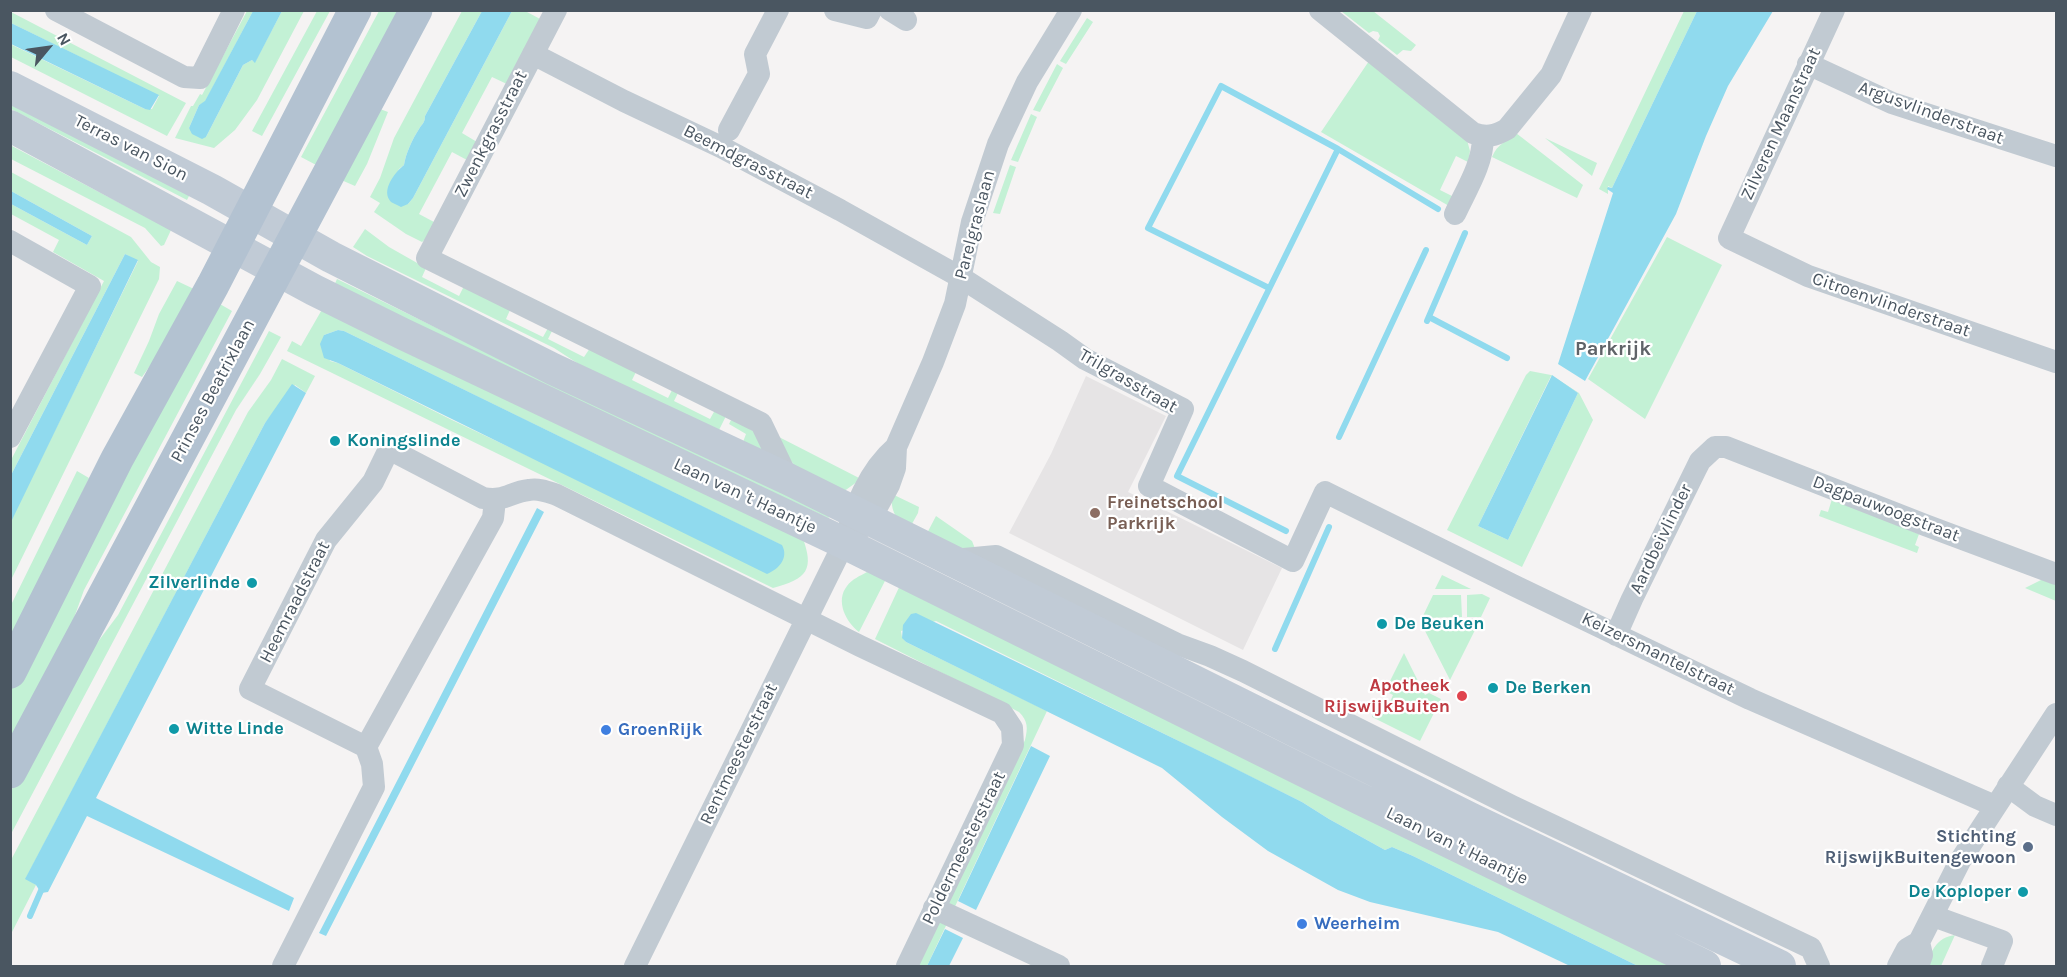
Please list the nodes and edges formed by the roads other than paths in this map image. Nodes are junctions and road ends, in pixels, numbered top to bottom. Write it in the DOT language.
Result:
graph roads {
  1 [pos="56,10"];
  2 [pos="234,10"];
  3 [pos="355,10"];
  4 [pos="416,10"];
  5 [pos="556,10"];
  6 [pos="778,10"];
  7 [pos="835,10"];
  8 [pos="872,10"];
  9 [pos="1071,10"];
  10 [pos="1320,10"];
  11 [pos="1581,10"];
  12 [pos="1834,10"];
  13 [pos="533,54"];
  14 [pos="1808,64"];
  15 [pos="10,87"];
  16 [pos="10,126"];
  17 [pos="729,130"];
  18 [pos="1483,136"];
  19 [pos="2056,156"];
  20 [pos="250,212"];
  21 [pos="1455,214"];
  22 [pos="295,237"];
  23 [pos="1729,238"];
  24 [pos="10,241"];
  25 [pos="232,247"];
  26 [pos="427,258"];
  27 [pos="277,269"];
  28 [pos="960,277"];
  29 [pos="2056,362"];
  30 [pos="10,437"];
  31 [pos="1715,447"];
  32 [pos="788,479"];
  33 [pos="1325,492"];
  34 [pos="495,500"];
  35 [pos="862,516"];
  36 [pos="844,543"];
  37 [pos="951,560"];
  38 [pos="2056,574"];
  39 [pos="806,618"];
  40 [pos="1616,635"];
  41 [pos="1210,656"];
  42 [pos="10,672"];
  43 [pos="1230,699"];
  44 [pos="2056,714"];
  45 [pos="1211,725"];
  46 [pos="366,747"];
  47 [pos="1374,770"];
  48 [pos="10,772"];
  49 [pos="2008,786"];
  50 [pos="1360,799"];
  51 [pos="1512,806"];
  52 [pos="1995,806"];
  53 [pos="2056,815"];
  54 [pos="1472,819"];
  55 [pos="934,908"];
  56 [pos="1933,916"];
  57 [pos="1919,942"];
  58 [pos="283,966"];
  59 [pos="635,966"];
  60 [pos="908,966"];
  61 [pos="1059,966"];
  62 [pos="1705,966"];
  63 [pos="1780,966"];
  64 [pos="1819,966"];
  65 [pos="1898,966"];
  66 [pos="1918,966"];
  67 [pos="1992,966"];
  1 -- 2 [label="street"];
  3 -- 20 [label="main road"];
  4 -- 22 [label="main road, Prinses Beatrixlaan"];
  5 -- 13 [label="street, Zwenkgrasstraat"];
  6 -- 17 [label="street"];
  7 -- 8 [label="street"];
  9 -- 28 [label="street, Parelgraslaan"];
  10 -- 18 [label="street"];
  11 -- 18 [label="street"];
  12 -- 14 [label="street, Zilveren Maanstraat"];
  13 -- 26 [label="street, Zwenkgrasstraat"];
  13 -- 28 [label="street, Beemdgrasstraat"];
  14 -- 19 [label="street, Argusvlinderstraat"];
  14 -- 23 [label="street, Zilveren Maanstraat"];
  15 -- 20 [label="street, Terras van Sion"];
  16 -- 25 [label="street, Terras van Sion"];
  18 -- 21 [label="street"];
  20 -- 22 [label="street, Terras van Sion"];
  20 -- 25 [label="main road"];
  22 -- 27 [label="main road, Prinses Beatrixlaan"];
  22 -- 32 [label="street, Laan van 't Haantje"];
  23 -- 29 [label="street, Citroenvlinderstraat"];
  24 -- 30 [label="street"];
  25 -- 27 [label="street, Terras van Sion"];
  25 -- 42 [label="main road"];
  26 -- 32 [label="street, Laan van 't Haantje"];
  27 -- 36 [label="street, Laan van 't Haantje"];
  27 -- 48 [label="main road, Prinses Beatrixlaan"];
  28 -- 33 [label="street, Trilgrasstraat"];
  28 -- 35 [label="street, Parelgraslaan"];
  31 -- 38 [label="street, Dagpauwoogstraat"];
  31 -- 40 [label="street, Aardbeivlinder"];
  32 -- 35 [label="street, Laan van 't Haantje"];
  33 -- 40 [label="street, Keizersmantelstraat"];
  34 -- 39 [label="street"];
  34 -- 46 [label="street"];
  34 -- 46 [label="street, Heemraadstraat"];
  35 -- 36 [label="street, Parelgraslaan"];
  35 -- 37 [label="street, Laan van 't Haantje"];
  36 -- 39 [label="street, Rentmeesterstraat"];
  36 -- 45 [label="street, Laan van 't Haantje"];
  37 -- 41 [label="street"];
  37 -- 43 [label="street, Laan van 't Haantje"];
  39 -- 55 [label="street, Poldermeesterstraat"];
  39 -- 59 [label="street, Rentmeesterstraat"];
  40 -- 52 [label="street, Keizersmantelstraat"];
  41 -- 43 [label="street"];
  41 -- 51 [label="street"];
  43 -- 45 [label="street"];
  43 -- 47 [label="street, Laan van 't Haantje"];
  44 -- 49 [label="street"];
  45 -- 50 [label="street, Laan van 't Haantje"];
  46 -- 58 [label="street"];
  47 -- 50 [label="street"];
  47 -- 54 [label="street, Laan van 't Haantje"];
  49 -- 52 [label="street"];
  49 -- 53 [label="street"];
  50 -- 62 [label="street, Laan van 't Haantje"];
  51 -- 54 [label="street, Laan van 't Haantje"];
  51 -- 64 [label="street"];
  52 -- 56 [label="street"];
  54 -- 63 [label="street, Laan van 't Haantje"];
  55 -- 60 [label="street, Poldermeesterstraat"];
  55 -- 61 [label="street"];
  56 -- 57 [label="street"];
  56 -- 67 [label="street"];
  57 -- 65 [label="street"];
  57 -- 66 [label="street"];
}
